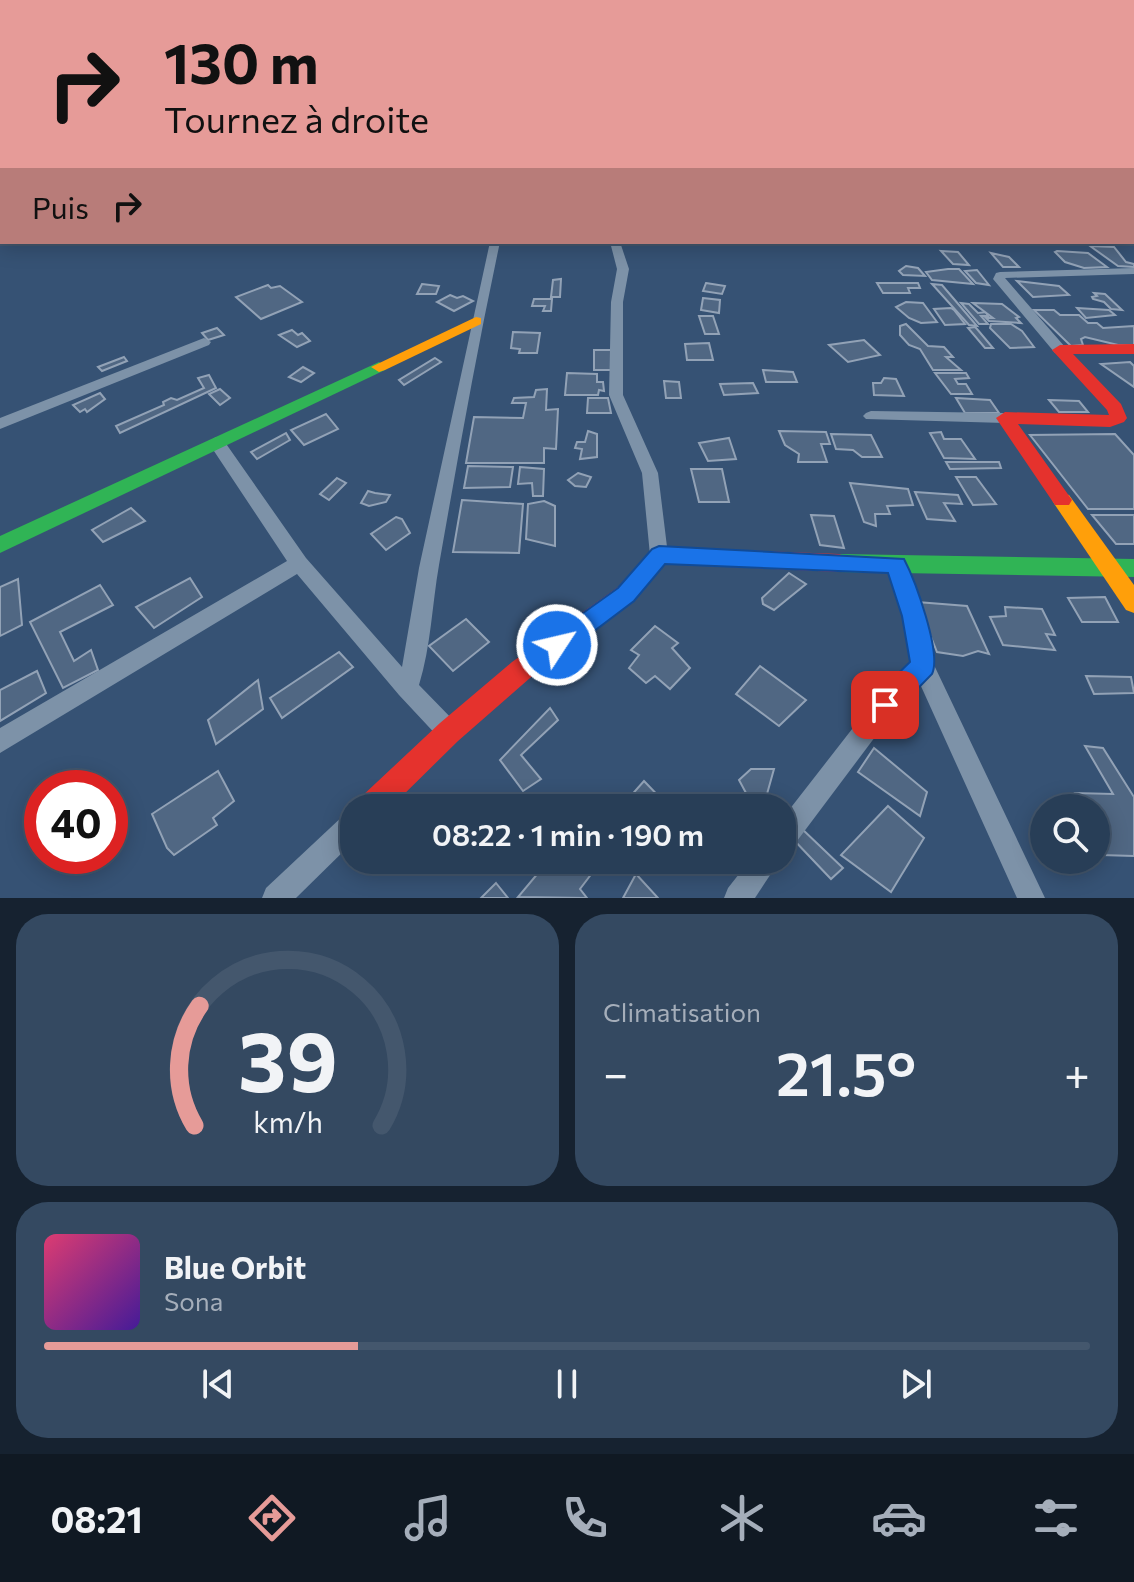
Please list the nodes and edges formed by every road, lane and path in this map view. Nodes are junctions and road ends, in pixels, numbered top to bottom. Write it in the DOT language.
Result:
graph roads {
  1 [pos="495,244"];
  2 [pos="616,244"];
  3 [pos="1134,271"];
  4 [pos="476,321"];
  5 [pos="204,342"];
  6 [pos="1134,349"];
  7 [pos="1060,350"];
  8 [pos="871,416"];
  9 [pos="1005,418"];
  10 [pos="0,424"];
  11 [pos="216,442"];
  12 [pos="0,545"];
  13 [pos="659,555"];
  14 [pos="299,563"];
  15 [pos="897,565"];
  16 [pos="1112,567"];
  17 [pos="1134,568"];
  18 [pos="1134,603"];
  19 [pos="923,666"];
  20 [pos="407,688"];
  21 [pos="449,732"];
  22 [pos="0,741"];
  23 [pos="385,794"];
  24 [pos="796,822"];
  25 [pos="340,836"];
  26 [pos="756,874"];
  27 [pos="276,898"];
  28 [pos="738,898"];
  29 [pos="1031,898"];
  1 -- 4 [label="street"];
  2 -- 13 [label="street"];
  3 -- 7 [label="street"];
  4 -- 11 [label="street"];
  4 -- 20 [label="street"];
  5 -- 10 [label="street"];
  6 -- 7 [label="street"];
  7 -- 9 [label="street"];
  8 -- 9 [label="street"];
  9 -- 16 [label="street"];
  11 -- 12 [label="street"];
  11 -- 14 [label="street"];
  13 -- 15 [label="street"];
  13 -- 21 [label="street"];
  14 -- 20 [label="street"];
  14 -- 22 [label="street"];
  15 -- 16 [label="street"];
  15 -- 19 [label="street"];
  16 -- 17 [label="street"];
  16 -- 18 [label="street"];
  19 -- 24 [label="street"];
  19 -- 29 [label="street"];
  20 -- 21 [label="street"];
  21 -- 23 [label="street"];
  25 -- 27 [label="street"];
  26 -- 28 [label="street"];
}
